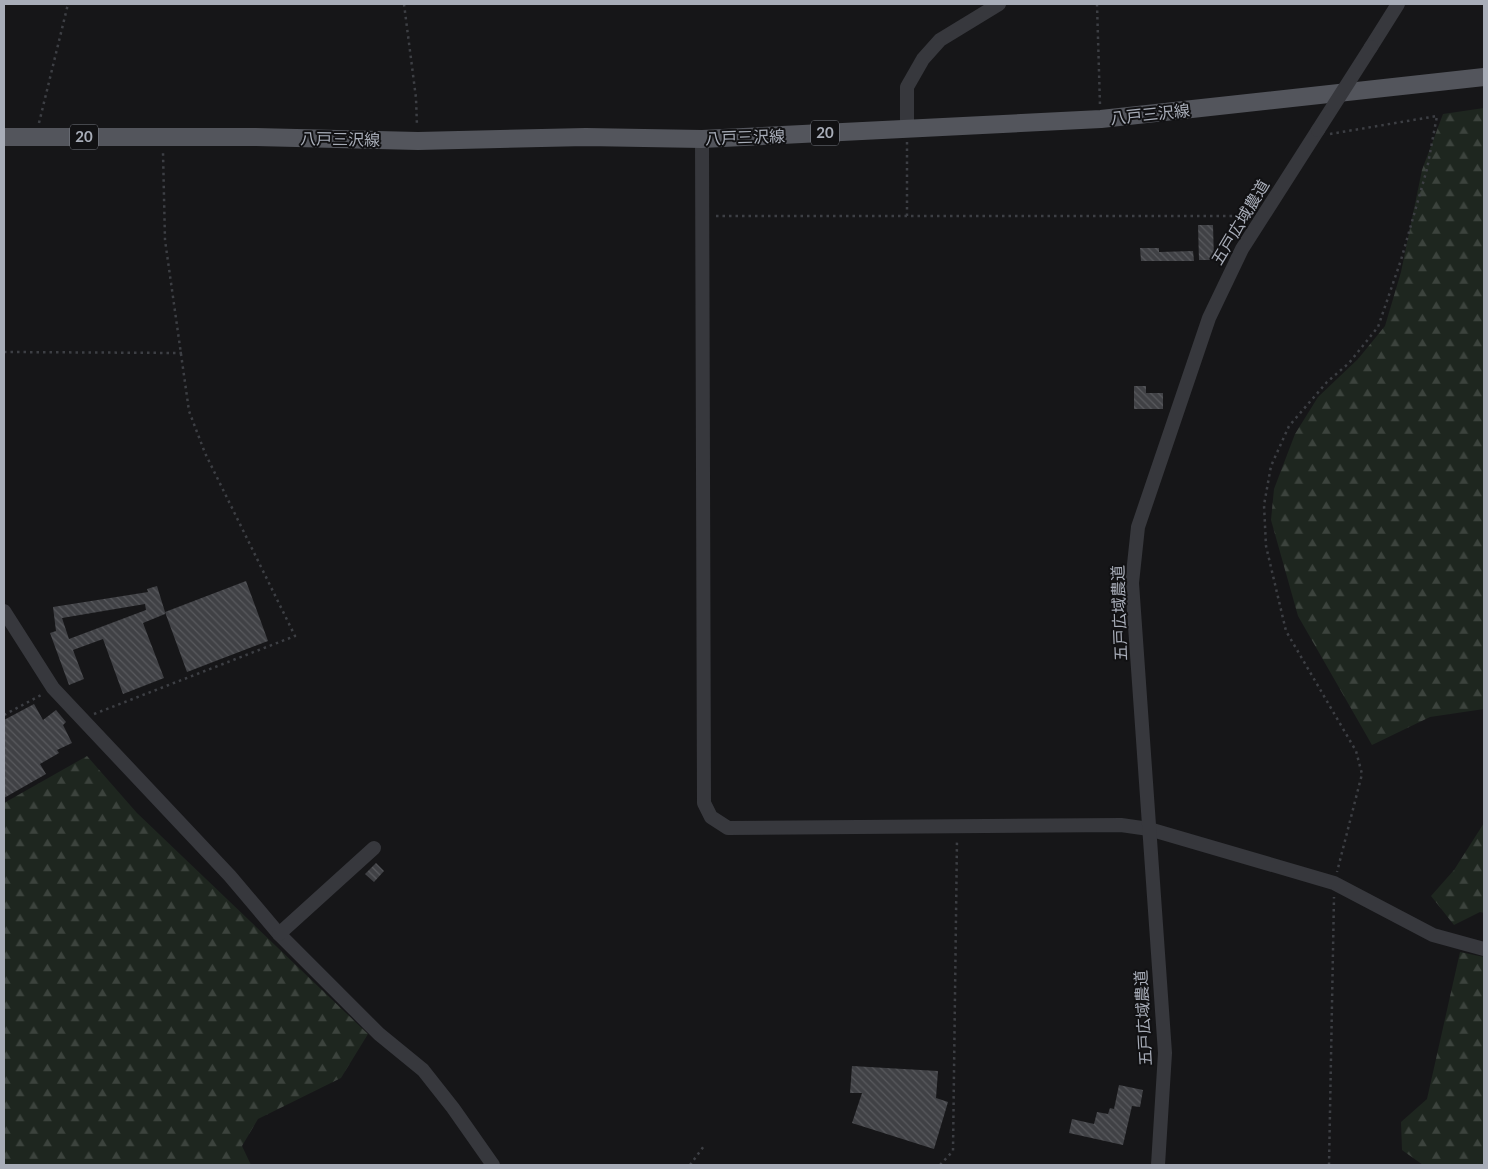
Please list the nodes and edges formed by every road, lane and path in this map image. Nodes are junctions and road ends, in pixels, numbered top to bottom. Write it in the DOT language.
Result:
graph roads {
  1 [pos="68,4"];
  2 [pos="404,4"];
  3 [pos="999,4"];
  4 [pos="1097,4"];
  5 [pos="1398,4"];
  6 [pos="1484,77"];
  7 [pos="1101,119"];
  8 [pos="907,129"];
  9 [pos="1316,133"];
  10 [pos="4,137"];
  11 [pos="36,137"];
  12 [pos="164,138"];
  13 [pos="702,139"];
  14 [pos="418,141"];
  15 [pos="702,216"];
  16 [pos="907,216"];
  17 [pos="1262,216"];
  18 [pos="4,352"];
  19 [pos="182,353"];
  20 [pos="4,611"];
  21 [pos="53,688"];
  22 [pos="4,715"];
  23 [pos="81,719"];
  24 [pos="957,825"];
  25 [pos="1149,829"];
  26 [pos="374,848"];
  27 [pos="1334,883"];
  28 [pos="278,934"];
  29 [pos="1484,950"];
  30 [pos="704,1146"];
  31 [pos="493,1165"];
  32 [pos="690,1165"];
  33 [pos="940,1165"];
  34 [pos="1158,1165"];
  35 [pos="1329,1165"];
  1 -- 11 [label="path"];
  2 -- 14 [label="path"];
  3 -- 8 [label="street"];
  4 -- 7 [label="path"];
  5 -- 9 [label="street, 五戸広域農道, bridge"];
  6 -- 7 [label="main road, 八戸三沢線 / 20"];
  7 -- 8 [label="main road, 八戸三沢線 / 20"];
  8 -- 13 [label="main road, 八戸三沢線 / 20"];
  8 -- 16 [label="path"];
  9 -- 17 [label="street, 五戸広域農道"];
  9 -- 27 [label="path"];
  10 -- 11 [label="main road, 八戸三沢線 / 20"];
  11 -- 12 [label="main road, 八戸三沢線 / 20"];
  12 -- 14 [label="main road, 八戸三沢線 / 20"];
  12 -- 19 [label="path"];
  13 -- 14 [label="main road, 八戸三沢線 / 20"];
  13 -- 15 [label="street"];
  15 -- 16 [label="path"];
  15 -- 24 [label="street"];
  16 -- 17 [label="path"];
  17 -- 25 [label="street, 五戸広域農道"];
  18 -- 19 [label="path"];
  19 -- 23 [label="path"];
  20 -- 21 [label="street"];
  21 -- 22 [label="path"];
  21 -- 23 [label="street"];
  23 -- 28 [label="street"];
  24 -- 25 [label="street"];
  24 -- 33 [label="path"];
  25 -- 27 [label="street"];
  25 -- 34 [label="street, 五戸広域農道"];
  26 -- 28 [label="street"];
  27 -- 29 [label="street"];
  27 -- 35 [label="path"];
  28 -- 31 [label="street"];
  30 -- 32 [label="path"];
}
